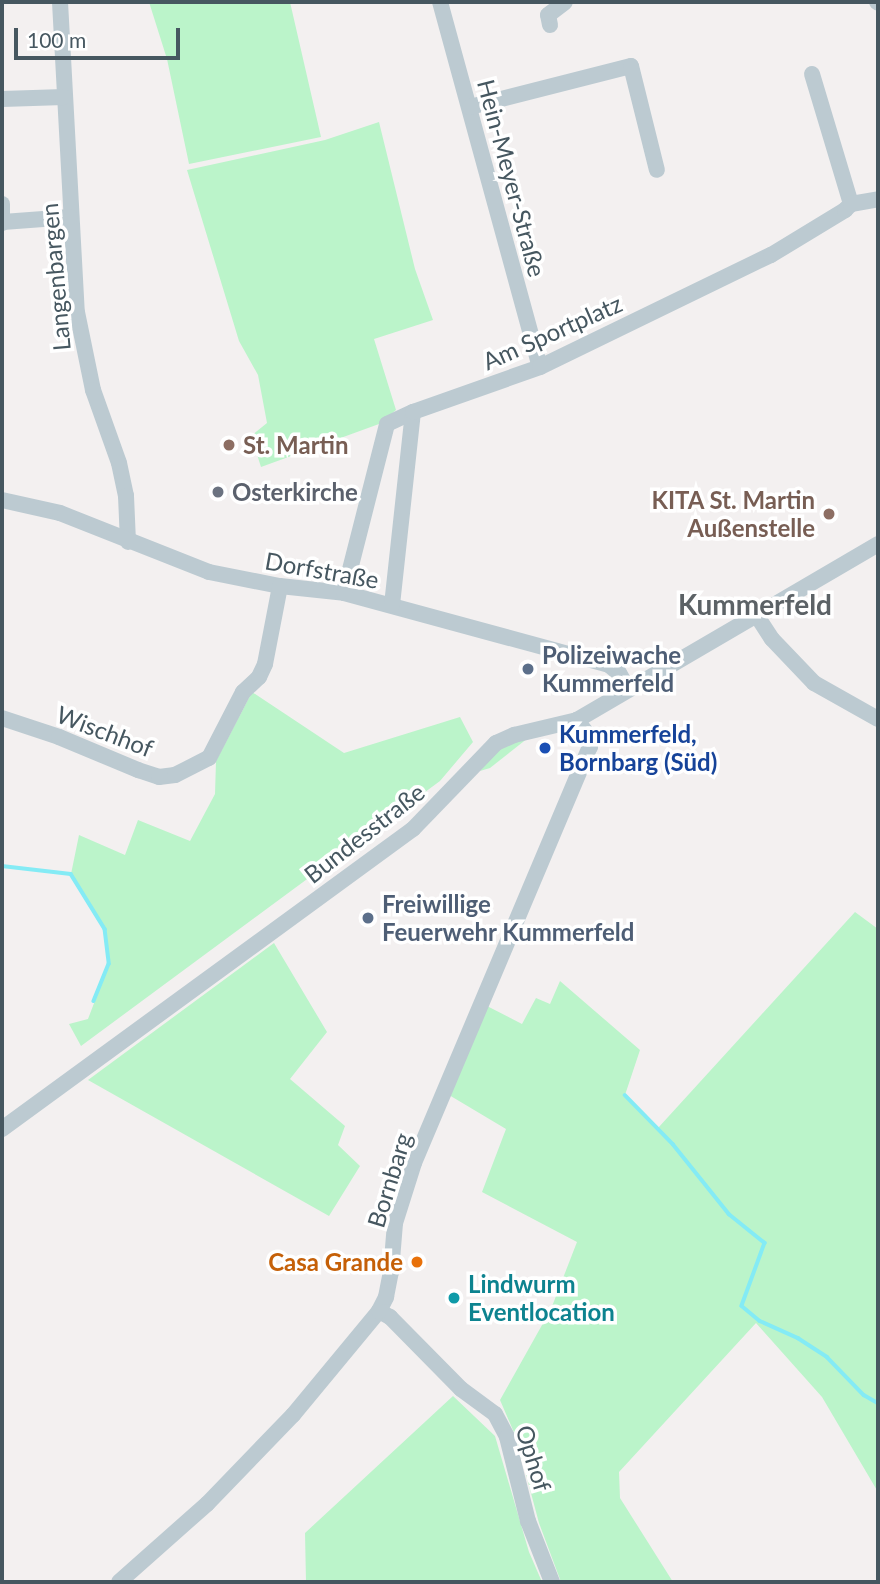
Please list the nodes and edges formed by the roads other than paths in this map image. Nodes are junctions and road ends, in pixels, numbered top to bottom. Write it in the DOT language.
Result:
graph roads {
  1 [pos="60,2"];
  2 [pos="440,2"];
  3 [pos="565,2"];
  4 [pos="548,15"];
  5 [pos="813,74"];
  6 [pos="64,97"];
  7 [pos="2,99"];
  8 [pos="470,107"];
  9 [pos="657,170"];
  10 [pos="878,199"];
  11 [pos="2,204"];
  12 [pos="850,204"];
  13 [pos="70,217"];
  14 [pos="2,223"];
  15 [pos="540,367"];
  16 [pos="413,412"];
  17 [pos="2,500"];
  18 [pos="128,542"];
  19 [pos="878,544"];
  20 [pos="280,586"];
  21 [pos="344,593"];
  22 [pos="392,606"];
  23 [pos="757,615"];
  24 [pos="628,689"];
  25 [pos="2,718"];
  26 [pos="878,719"];
  27 [pos="577,720"];
  28 [pos="2,1129"];
  29 [pos="379,1311"];
  30 [pos="119,1582"];
  31 [pos="552,1582"];
  1 -- 6 [label="street, Langenbargen"];
  2 -- 8 [label="street, Hein-Meyer-Straße"];
  3 -- 4 [label="street"];
  5 -- 12 [label="street"];
  6 -- 7 [label="street"];
  6 -- 13 [label="street, Langenbargen"];
  8 -- 9 [label="street"];
  8 -- 15 [label="street, Hein-Meyer-Straße"];
  10 -- 12 [label="street, Am Sportplatz"];
  11 -- 14 [label="street"];
  12 -- 15 [label="street, Am Sportplatz"];
  13 -- 14 [label="street"];
  13 -- 18 [label="street, Langenbargen"];
  15 -- 16 [label="street, Am Sportplatz"];
  16 -- 21 [label="street, Am Sportplatz"];
  16 -- 22 [label="street"];
  17 -- 18 [label="street, Dorfstraße"];
  18 -- 20 [label="street, Dorfstraße"];
  19 -- 23 [label="street, Bundesstraße"];
  20 -- 21 [label="street, Dorfstraße"];
  20 -- 25 [label="street, Wischhof"];
  21 -- 22 [label="street, Dorfstraße"];
  22 -- 24 [label="street, Dorfstraße"];
  23 -- 24 [label="street, Bundesstraße"];
  23 -- 26 [label="street"];
  24 -- 27 [label="street, Bundesstraße"];
  27 -- 28 [label="street, Bundesstraße"];
  27 -- 29 [label="street, Bornbarg"];
  29 -- 30 [label="street, Bornbarg"];
  29 -- 31 [label="street, Ophof"];
}
